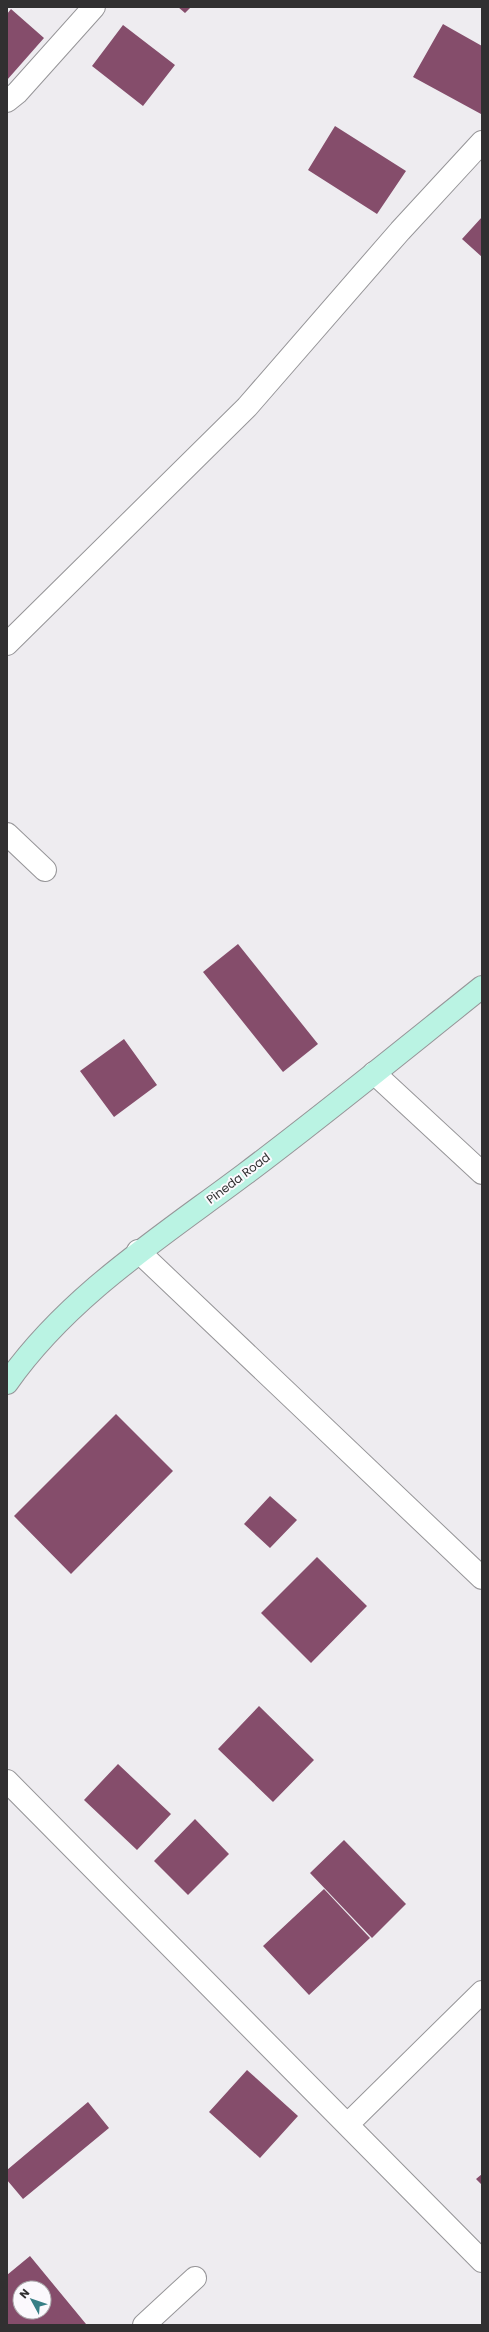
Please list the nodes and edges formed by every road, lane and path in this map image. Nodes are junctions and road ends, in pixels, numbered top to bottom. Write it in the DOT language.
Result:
graph roads {
  1 [pos="94,7"];
  2 [pos="7,101"];
  3 [pos="482,142"];
  4 [pos="7,644"];
  5 [pos="7,834"];
  6 [pos="45,870"];
  7 [pos="482,987"];
  8 [pos="374,1073"];
  9 [pos="482,1173"];
  10 [pos="138,1251"];
  11 [pos="7,1384"];
  12 [pos="482,1578"];
  13 [pos="7,1781"];
  14 [pos="482,1992"];
  15 [pos="348,2124"];
  16 [pos="482,2262"];
  17 [pos="195,2278"];
  18 [pos="144,2325"];
  1 -- 2 [label="street"];
  3 -- 4 [label="street"];
  5 -- 6 [label="street"];
  7 -- 8 [label="street, Pineda Road"];
  8 -- 9 [label="street"];
  8 -- 10 [label="street, Pineda Road"];
  10 -- 11 [label="street, Pineda Road"];
  10 -- 12 [label="street"];
  13 -- 15 [label="street"];
  14 -- 15 [label="street"];
  15 -- 16 [label="street"];
  17 -- 18 [label="street"];
}
